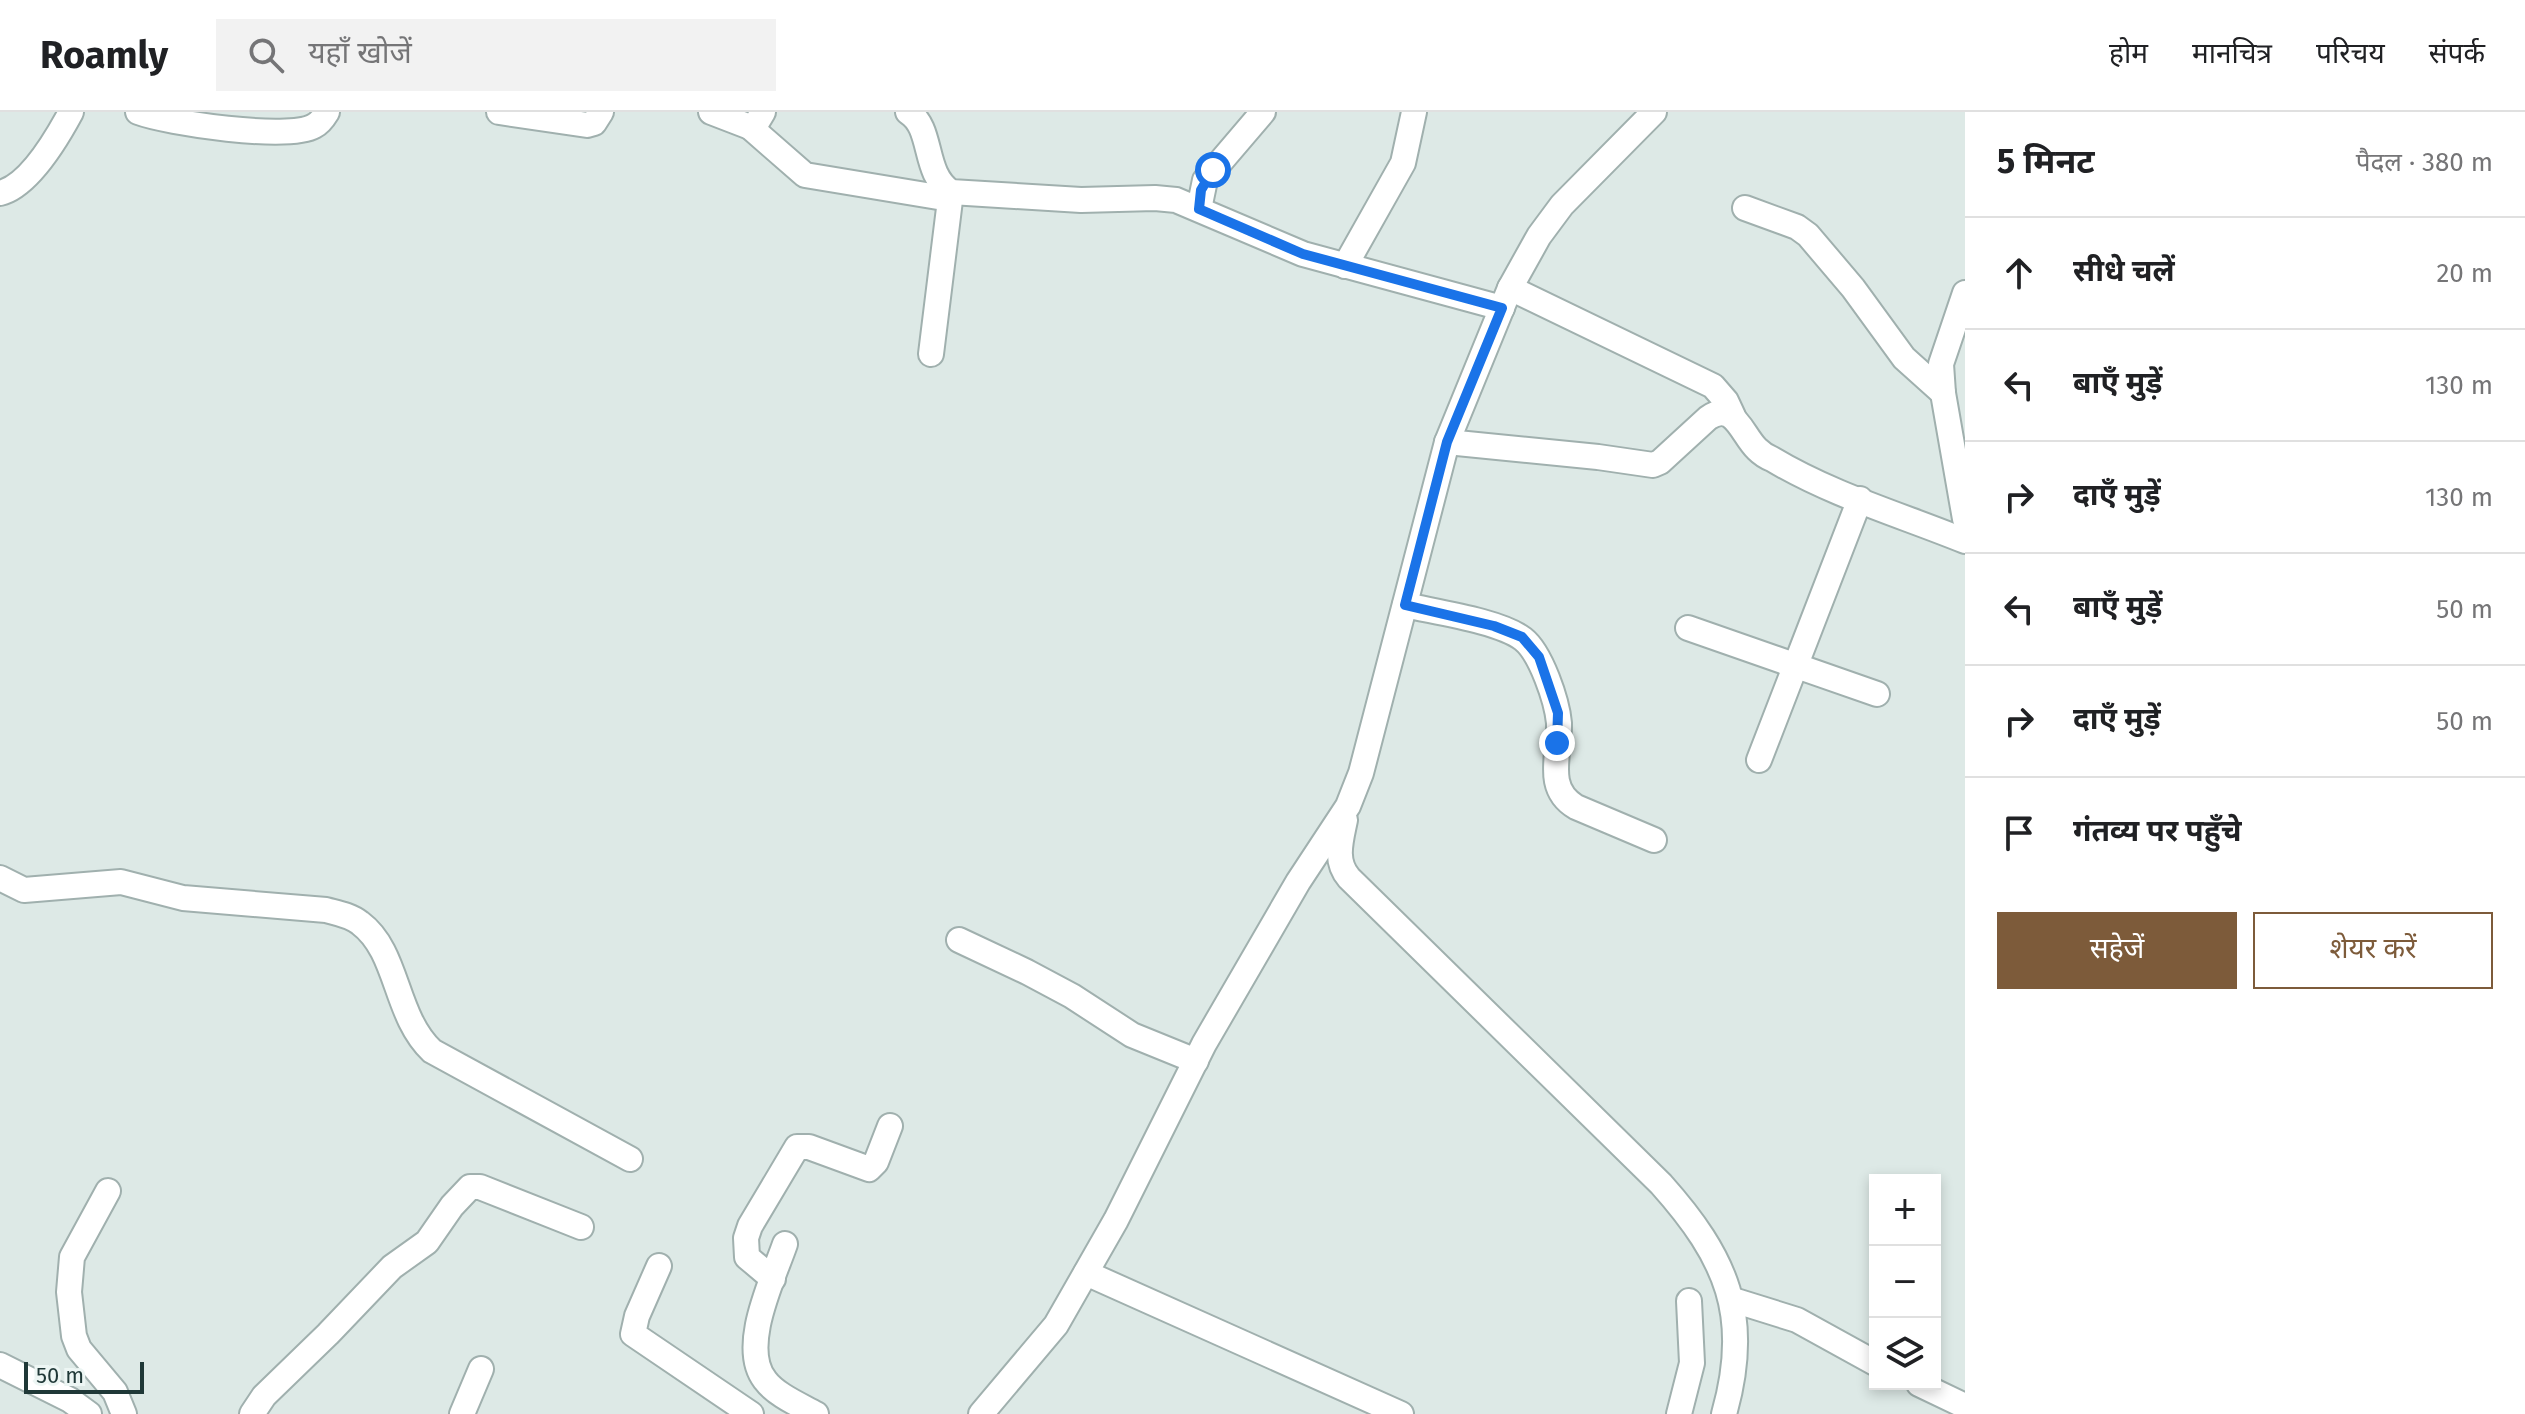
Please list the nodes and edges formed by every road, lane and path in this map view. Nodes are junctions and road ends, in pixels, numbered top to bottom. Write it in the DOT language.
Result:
graph roads {
  1 [pos="71,112"];
  2 [pos="138,112"];
  3 [pos="499,112"];
  4 [pos="601,112"];
  5 [pos="711,112"];
  6 [pos="908,112"];
  7 [pos="1263,112"];
  8 [pos="1414,112"];
  9 [pos="1654,112"];
  10 [pos="319,115"];
  11 [pos="757,120"];
  12 [pos="0,193"];
  13 [pos="950,196"];
  14 [pos="1745,208"];
  15 [pos="1199,209"];
  16 [pos="1337,264"];
  17 [pos="1965,293"];
  18 [pos="1506,298"];
  19 [pos="931,354"];
  20 [pos="1943,393"];
  21 [pos="1733,416"];
  22 [pos="1447,442"];
  23 [pos="1860,499"];
  24 [pos="1965,519"];
  25 [pos="1965,541"];
  26 [pos="1405,605"];
  27 [pos="1688,628"];
  28 [pos="1796,665"];
  29 [pos="1877,694"];
  30 [pos="1759,760"];
  31 [pos="1348,806"];
  32 [pos="1654,840"];
  33 [pos="0,878"];
  34 [pos="959,940"];
  35 [pos="1196,1061"];
  36 [pos="890,1126"];
  37 [pos="630,1159"];
  38 [pos="108,1191"];
  39 [pos="581,1227"];
  40 [pos="785,1244"];
  41 [pos="659,1266"];
  42 [pos="1086,1273"];
  43 [pos="773,1279"];
  44 [pos="1733,1300"];
  45 [pos="1689,1301"];
  46 [pos="1869,1360"];
  47 [pos="0,1365"];
  48 [pos="481,1369"];
  49 [pos="1932,1390"];
  50 [pos="785,1406"];
  51 [pos="1965,1406"];
  52 [pos="89,1414"];
  53 [pos="124,1414"];
  54 [pos="252,1414"];
  55 [pos="462,1414"];
  56 [pos="751,1414"];
  57 [pos="816,1414"];
  58 [pos="981,1414"];
  59 [pos="1401,1414"];
  60 [pos="1679,1414"];
  61 [pos="1724,1414"];
  1 -- 12 [label="street"];
  2 -- 10 [label="street"];
  3 -- 4 [label="street"];
  5 -- 11 [label="street"];
  6 -- 13 [label="street"];
  7 -- 15 [label="street"];
  8 -- 16 [label="street"];
  9 -- 18 [label="street"];
  11 -- 13 [label="street"];
  13 -- 15 [label="street"];
  13 -- 19 [label="street"];
  14 -- 20 [label="street"];
  15 -- 16 [label="street"];
  16 -- 18 [label="street"];
  17 -- 20 [label="street"];
  18 -- 21 [label="street"];
  18 -- 22 [label="street"];
  20 -- 24 [label="street"];
  21 -- 22 [label="street"];
  21 -- 23 [label="street"];
  22 -- 26 [label="street"];
  23 -- 25 [label="street"];
  23 -- 28 [label="street"];
  26 -- 31 [label="street"];
  26 -- 32 [label="street"];
  27 -- 28 [label="street"];
  28 -- 29 [label="street"];
  28 -- 30 [label="street"];
  31 -- 35 [label="street"];
  31 -- 44 [label="street"];
  33 -- 37 [label="street"];
  34 -- 35 [label="street"];
  35 -- 42 [label="street"];
  36 -- 43 [label="street"];
  38 -- 53 [label="street"];
  39 -- 54 [label="street"];
  40 -- 43 [label="street"];
  41 -- 56 [label="street"];
  42 -- 58 [label="street"];
  42 -- 59 [label="street"];
  43 -- 50 [label="street"];
  44 -- 46 [label="street"];
  44 -- 61 [label="street"];
  45 -- 60 [label="street"];
  47 -- 52 [label="street"];
  48 -- 55 [label="street"];
  49 -- 51 [label="street"];
  50 -- 57 [label="street"];
}
